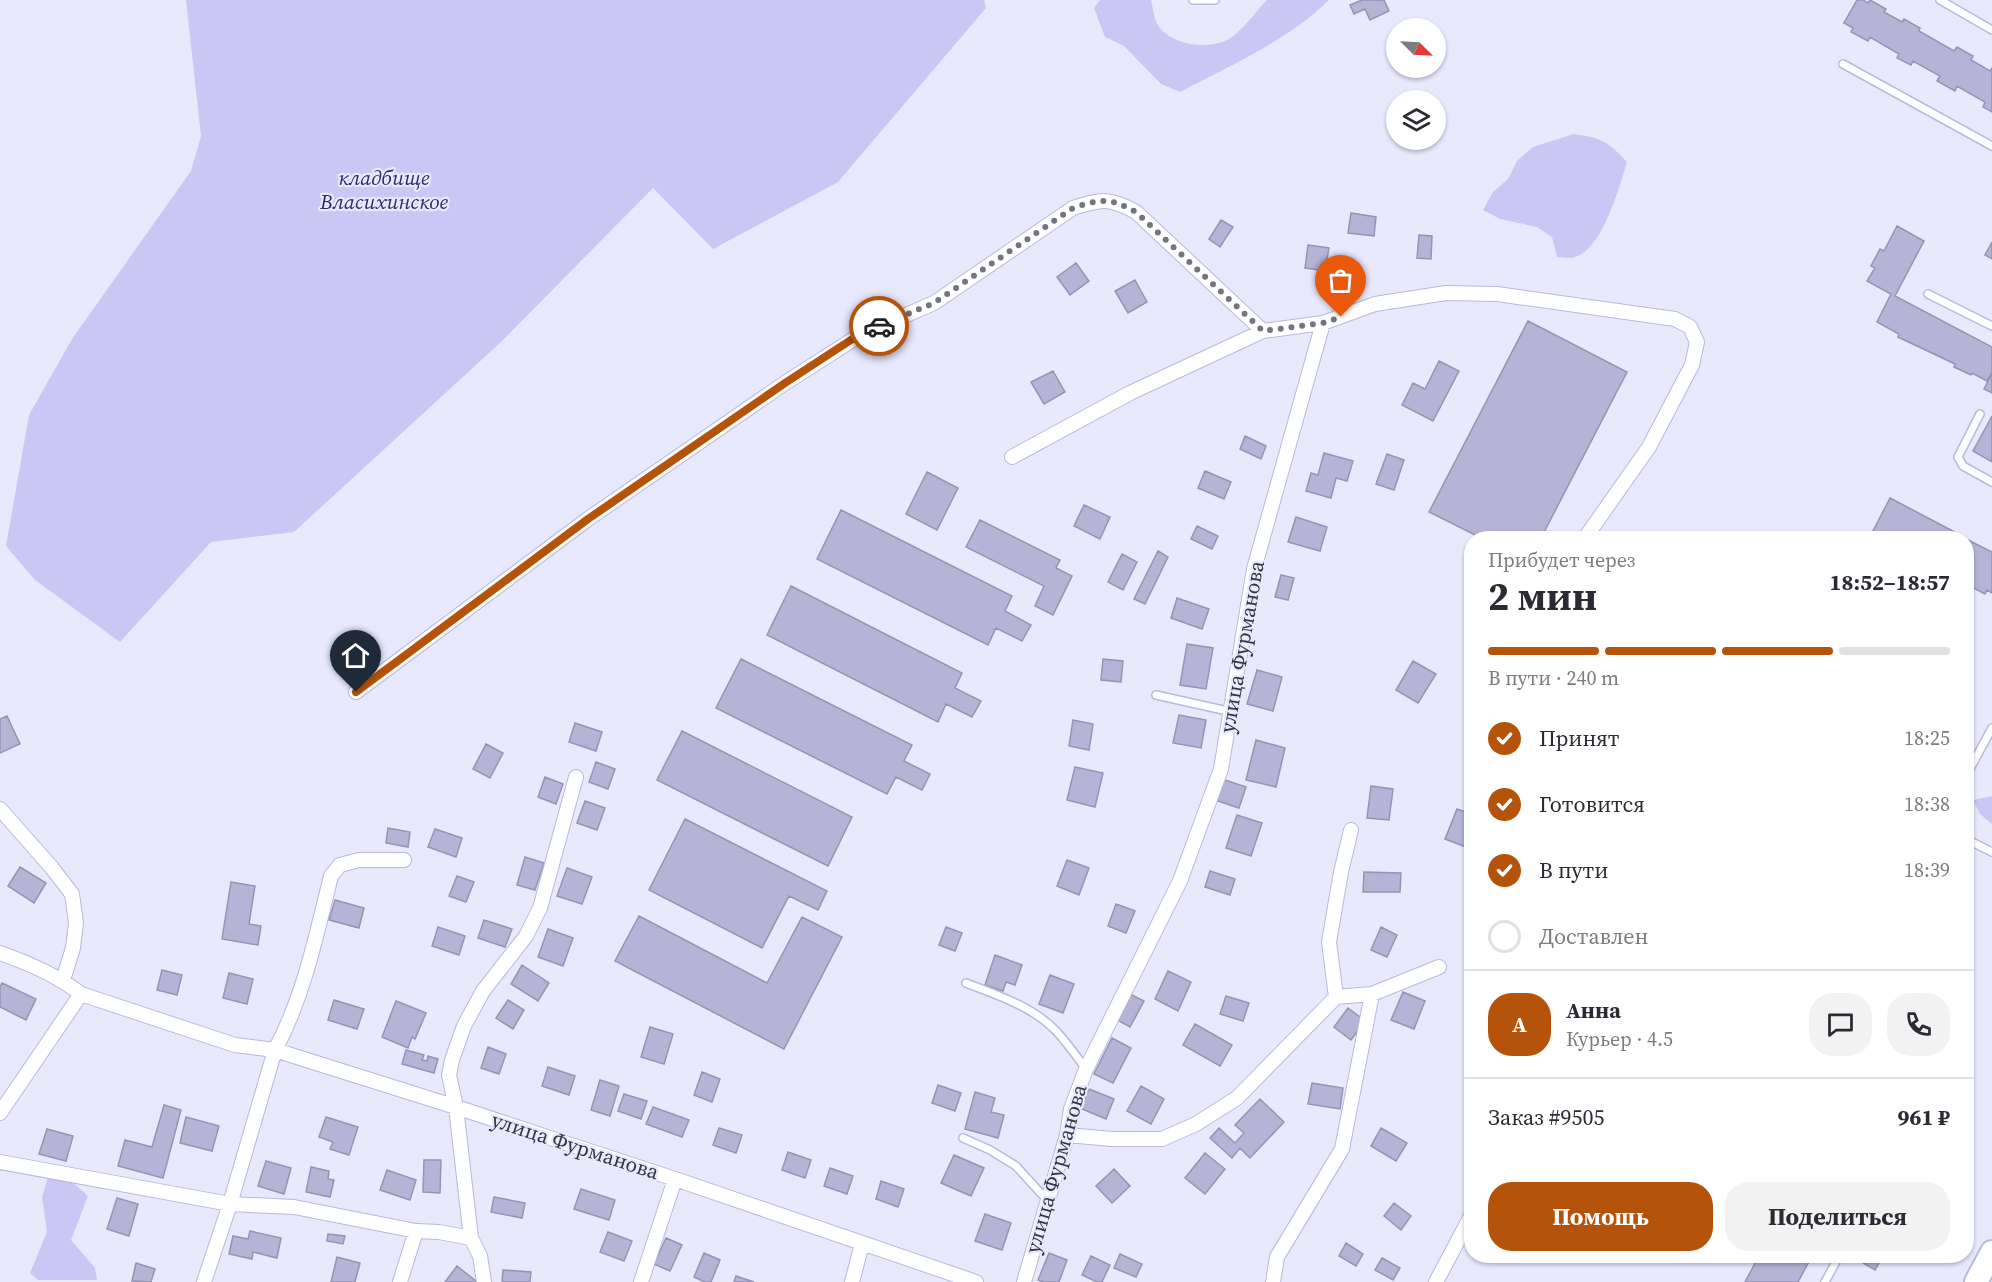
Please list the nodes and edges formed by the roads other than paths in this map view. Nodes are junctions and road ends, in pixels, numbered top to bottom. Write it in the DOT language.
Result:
graph roads {
  1 [pos="1193,0"];
  2 [pos="1215,0"];
  3 [pos="1940,0"];
  4 [pos="1992,30"];
  5 [pos="1843,64"];
  6 [pos="1992,147"];
  7 [pos="1928,294"];
  8 [pos="1323,323"];
  9 [pos="1992,326"];
  10 [pos="1263,331"];
  11 [pos="1980,414"];
  12 [pos="1012,457"];
  13 [pos="1992,482"];
  14 [pos="1591,531"];
  15 [pos="356,692"];
  16 [pos="1156,695"];
  17 [pos="1232,712"];
  18 [pos="1992,728"];
  19 [pos="1974,761"];
  20 [pos="576,777"];
  21 [pos="0,809"];
  22 [pos="1351,830"];
  23 [pos="1974,843"];
  24 [pos="1992,852"];
  25 [pos="404,860"];
  26 [pos="0,953"];
  27 [pos="1439,967"];
  28 [pos="63,980"];
  29 [pos="966,982"];
  30 [pos="81,994"];
  31 [pos="1372,994"];
  32 [pos="1336,997"];
  33 [pos="275,1050"];
  34 [pos="1086,1070"];
  35 [pos="456,1107"];
  36 [pos="0,1113"];
  37 [pos="1067,1135"];
  38 [pos="963,1138"];
  39 [pos="0,1162"];
  40 [pos="675,1179"];
  41 [pos="1047,1200"];
  42 [pos="230,1204"];
  43 [pos="1464,1229"];
  44 [pos="416,1231"];
  45 [pos="471,1238"];
  46 [pos="862,1244"];
  47 [pos="1992,1252"];
  48 [pos="1835,1263"];
  49 [pos="204,1282"];
  50 [pos="400,1282"];
  51 [pos="484,1282"];
  52 [pos="641,1282"];
  53 [pos="852,1282"];
  54 [pos="976,1282"];
  55 [pos="1024,1282"];
  56 [pos="1274,1282"];
  57 [pos="1436,1282"];
  58 [pos="1825,1282"];
  59 [pos="1976,1282"];
  1 -- 2 [label="lane"];
  3 -- 4 [label="lane"];
  5 -- 6 [label="lane"];
  7 -- 9 [label="lane"];
  8 -- 10 [label="street"];
  8 -- 14 [label="street"];
  8 -- 17 [label="street, улица Фурманова"];
  10 -- 12 [label="street"];
  10 -- 15 [label="street"];
  11 -- 13 [label="lane"];
  16 -- 17 [label="lane"];
  17 -- 34 [label="street, улица Фурманова"];
  18 -- 19 [label="lane"];
  20 -- 35 [label="street"];
  21 -- 28 [label="street"];
  22 -- 32 [label="street"];
  23 -- 24 [label="lane"];
  25 -- 33 [label="street"];
  26 -- 28 [label="street, улица Фурманова"];
  27 -- 31 [label="street"];
  28 -- 30 [label="street, улица Фурманова"];
  29 -- 34 [label="lane"];
  30 -- 33 [label="street, улица Фурманова"];
  30 -- 36 [label="street"];
  31 -- 32 [label="street"];
  31 -- 56 [label="street"];
  32 -- 37 [label="street"];
  33 -- 35 [label="street, улица Фурманова"];
  33 -- 42 [label="street"];
  34 -- 37 [label="street, улица Фурманова"];
  35 -- 40 [label="street, улица Фурманова"];
  35 -- 45 [label="street"];
  37 -- 41 [label="street, улица Фурманова"];
  38 -- 41 [label="lane"];
  39 -- 42 [label="street"];
  40 -- 46 [label="street, улица Фурманова"];
  40 -- 52 [label="street"];
  41 -- 55 [label="street, улица Фурманова"];
  42 -- 44 [label="street"];
  42 -- 49 [label="street"];
  43 -- 57 [label="street"];
  44 -- 45 [label="street"];
  44 -- 50 [label="street"];
  45 -- 51 [label="street"];
  46 -- 53 [label="street"];
  46 -- 54 [label="street, улица Фурманова"];
  47 -- 59 [label="main road"];
  48 -- 58 [label="lane"];
}
